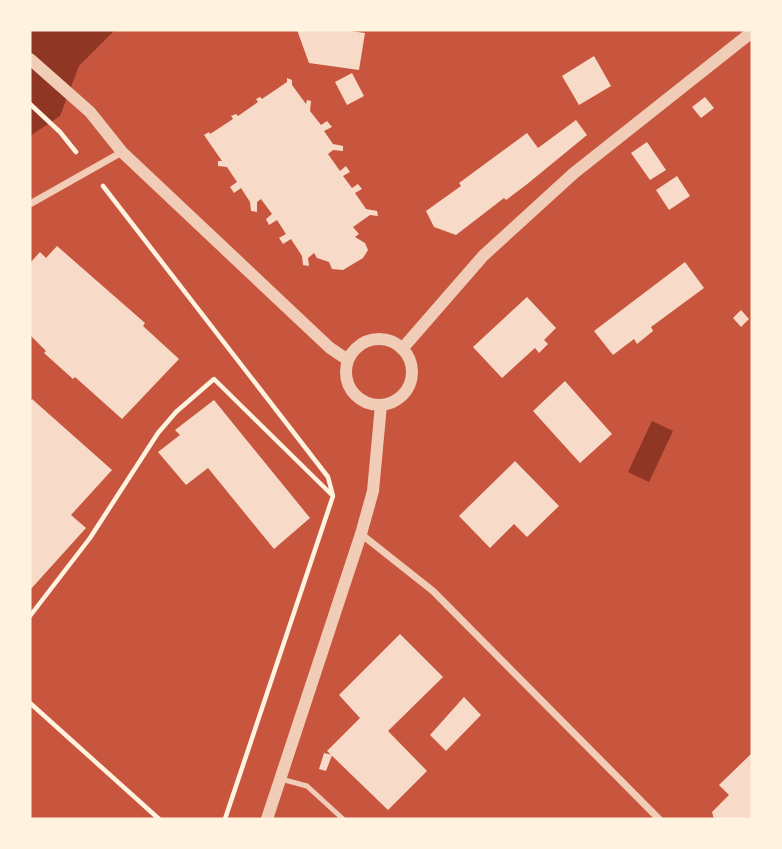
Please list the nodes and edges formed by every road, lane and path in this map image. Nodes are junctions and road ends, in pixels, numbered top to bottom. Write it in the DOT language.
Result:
graph roads {
  1 [pos="752,32"];
  2 [pos="30,59"];
  3 [pos="30,104"];
  4 [pos="122,152"];
  5 [pos="90,170"];
  6 [pos="30,204"];
  7 [pos="402,349"];
  8 [pos="348,360"];
  9 [pos="381,405"];
  10 [pos="332,496"];
  11 [pos="361,534"];
  12 [pos="30,616"];
  13 [pos="30,703"];
  14 [pos="281,779"];
  15 [pos="159,819"];
  16 [pos="225,819"];
  17 [pos="267,819"];
  18 [pos="343,819"];
  19 [pos="659,819"];
  1 -- 7 [label="street"];
  2 -- 4 [label="street"];
  3 -- 5 [label="path"];
  4 -- 5 [label="street"];
  4 -- 8 [label="street"];
  5 -- 6 [label="street"];
  5 -- 10 [label="path"];
  7 -- 8 [label="street"];
  7 -- 9 [label="street"];
  8 -- 9 [label="street"];
  9 -- 11 [label="street"];
  10 -- 12 [label="path"];
  10 -- 16 [label="path"];
  11 -- 14 [label="street"];
  11 -- 19 [label="street"];
  13 -- 15 [label="path"];
  14 -- 17 [label="street"];
  14 -- 18 [label="lane"];
}
